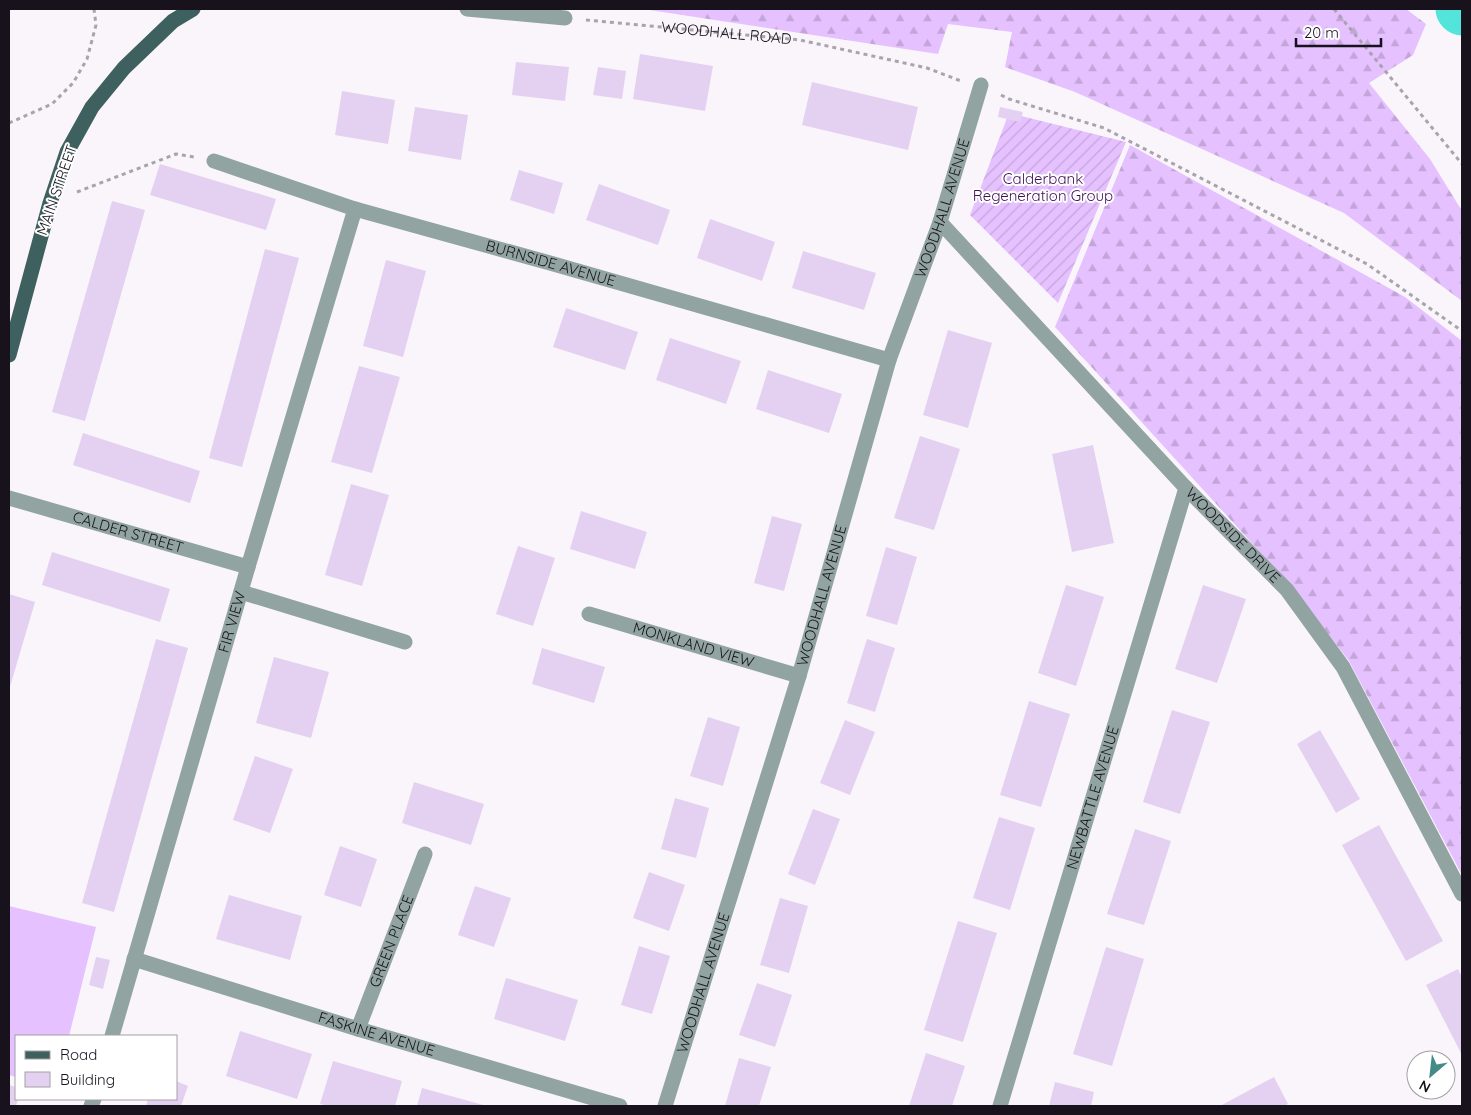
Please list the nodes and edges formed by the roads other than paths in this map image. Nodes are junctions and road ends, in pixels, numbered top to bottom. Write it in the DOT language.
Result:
graph roads {
  1 [pos="193,9"];
  2 [pos="467,9"];
  3 [pos="565,18"];
  4 [pos="980,85"];
  5 [pos="214,161"];
  6 [pos="355,209"];
  7 [pos="940,222"];
  8 [pos="9,355"];
  9 [pos="889,360"];
  10 [pos="1186,488"];
  11 [pos="9,498"];
  12 [pos="248,567"];
  13 [pos="241,592"];
  14 [pos="589,614"];
  15 [pos="405,642"];
  16 [pos="799,676"];
  17 [pos="425,854"];
  18 [pos="1462,894"];
  19 [pos="134,959"];
  20 [pos="358,1029"];
  21 [pos="112,1035"];
  22 [pos="620,1106"];
  23 [pos="665,1106"];
  24 [pos="1000,1106"];
  1 -- 8 [label="main road, MAIN STREET"];
  2 -- 3 [label="street"];
  4 -- 7 [label="street, WOODHALL AVENUE"];
  5 -- 6 [label="street, BURNSIDE AVENUE"];
  6 -- 9 [label="street, BURNSIDE AVENUE"];
  6 -- 12 [label="street, FIR VIEW"];
  7 -- 9 [label="street, WOODHALL AVENUE"];
  7 -- 10 [label="street, WOODSIDE DRIVE"];
  9 -- 16 [label="street, WOODHALL AVENUE"];
  10 -- 18 [label="street, WOODSIDE DRIVE"];
  10 -- 24 [label="street, NEWBATTLE AVENUE"];
  11 -- 12 [label="street, CALDER STREET"];
  12 -- 13 [label="street, FIR VIEW"];
  13 -- 15 [label="street"];
  13 -- 19 [label="street, FIR VIEW"];
  14 -- 16 [label="street, MONKLAND VIEW"];
  16 -- 23 [label="street, WOODHALL AVENUE"];
  17 -- 20 [label="street, GREEN PLACE"];
  19 -- 20 [label="street, FASKINE AVENUE"];
  19 -- 21 [label="street, FIR VIEW"];
  20 -- 22 [label="street, FASKINE AVENUE"];
}
